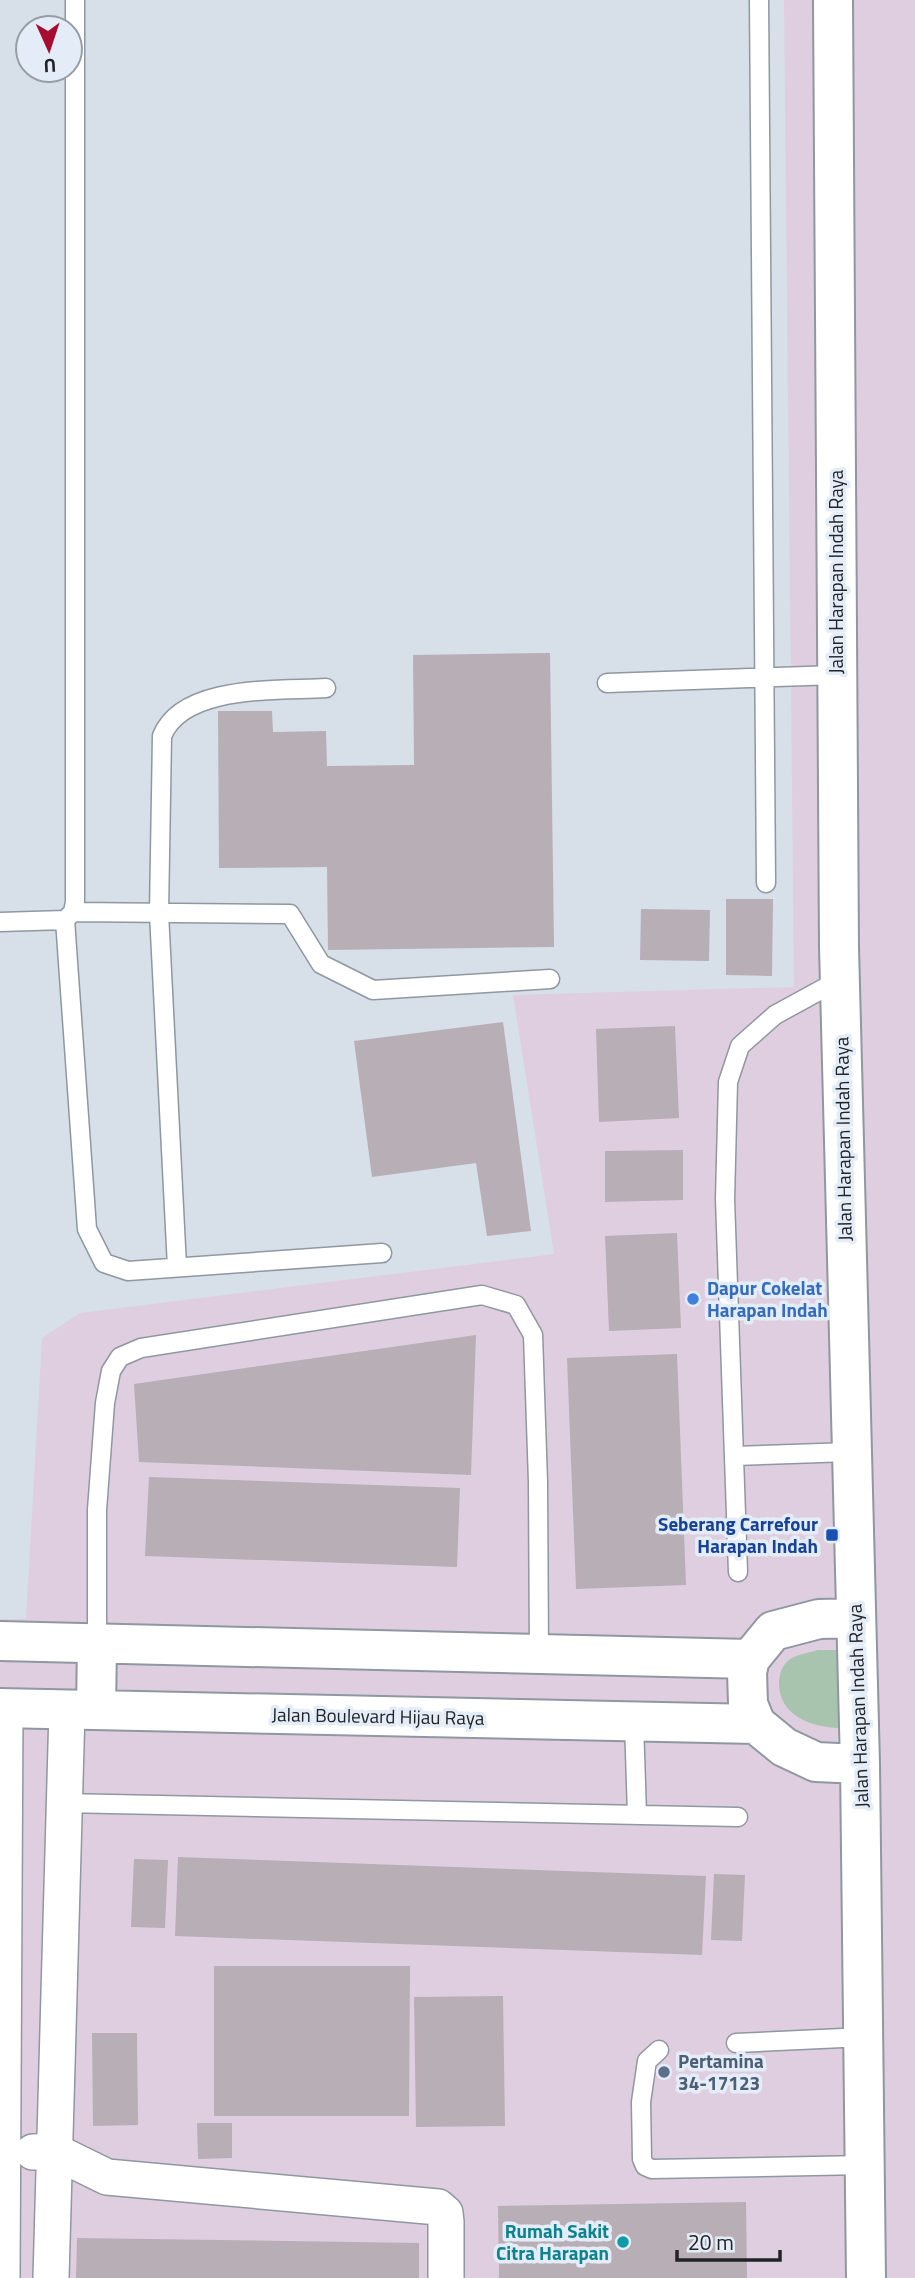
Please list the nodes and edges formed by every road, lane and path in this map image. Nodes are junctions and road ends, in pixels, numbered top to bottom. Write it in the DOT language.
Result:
graph roads {
  1 [pos="75,0"];
  2 [pos="760,0"];
  3 [pos="833,0"];
  4 [pos="837,675"];
  5 [pos="765,677"];
  6 [pos="607,683"];
  7 [pos="326,688"];
  8 [pos="766,883"];
  9 [pos="159,913"];
  10 [pos="69,916"];
  11 [pos="0,922"];
  12 [pos="550,979"];
  13 [pos="839,980"];
  14 [pos="382,1253"];
  15 [pos="177,1268"];
  16 [pos="850,1452"];
  17 [pos="735,1456"];
  18 [pos="738,1572"];
  19 [pos="856,1618"];
  20 [pos="0,1641"];
  21 [pos="97,1644"];
  22 [pos="539,1654"];
  23 [pos="750,1658"];
  24 [pos="3,1708"];
  25 [pos="81,1710"];
  26 [pos="634,1722"];
  27 [pos="756,1724"];
  28 [pos="860,1764"];
  29 [pos="3,1790"];
  30 [pos="62,1803"];
  31 [pos="637,1815"];
  32 [pos="738,1817"];
  33 [pos="864,2037"];
  34 [pos="736,2043"];
  35 [pos="659,2050"];
  36 [pos="54,2151"];
  37 [pos="3,2152"];
  38 [pos="865,2165"];
  39 [pos="107,2177"];
  40 [pos="53,2214"];
  41 [pos="2,2217"];
  42 [pos="2,2278"];
  43 [pos="51,2278"];
  44 [pos="446,2278"];
  45 [pos="866,2278"];
  1 -- 10 [label="lane"];
  2 -- 5 [label="lane"];
  3 -- 4 [label="street, Jalan Harapan Indah Raya"];
  4 -- 5 [label="lane"];
  4 -- 13 [label="street, Jalan Harapan Indah Raya"];
  5 -- 6 [label="lane"];
  5 -- 8 [label="lane"];
  7 -- 9 [label="lane"];
  9 -- 10 [label="lane"];
  9 -- 12 [label="lane"];
  9 -- 15 [label="lane"];
  10 -- 11 [label="lane"];
  10 -- 15 [label="lane"];
  13 -- 16 [label="street, Jalan Harapan Indah Raya"];
  13 -- 17 [label="lane"];
  14 -- 15 [label="lane"];
  16 -- 17 [label="lane"];
  16 -- 19 [label="street, Jalan Harapan Indah Raya"];
  17 -- 18 [label="lane"];
  19 -- 23 [label="street"];
  19 -- 28 [label="street, Jalan Harapan Indah Raya"];
  20 -- 21 [label="street"];
  21 -- 22 [label="street"];
  21 -- 22 [label="lane"];
  21 -- 25 [label="street"];
  22 -- 23 [label="street"];
  23 -- 27 [label="street"];
  24 -- 25 [label="street, Jalan Boulevard Hijau Raya"];
  24 -- 29 [label="street"];
  25 -- 26 [label="street, Jalan Boulevard Hijau Raya"];
  25 -- 30 [label="street"];
  26 -- 27 [label="street, Jalan Boulevard Hijau Raya"];
  26 -- 31 [label="lane"];
  27 -- 28 [label="street"];
  28 -- 33 [label="street, Jalan Harapan Indah Raya"];
  29 -- 37 [label="street"];
  30 -- 31 [label="lane"];
  30 -- 36 [label="street"];
  31 -- 32 [label="lane"];
  33 -- 34 [label="lane"];
  33 -- 38 [label="street, Jalan Harapan Indah Raya"];
  35 -- 38 [label="lane"];
  36 -- 37 [label="street"];
  36 -- 39 [label="street"];
  36 -- 40 [label="street"];
  37 -- 41 [label="street"];
  38 -- 45 [label="street, Jalan Harapan Indah Raya"];
  39 -- 40 [label="street"];
  39 -- 44 [label="street"];
  40 -- 41 [label="street"];
  40 -- 43 [label="street"];
  41 -- 42 [label="street"];
}
